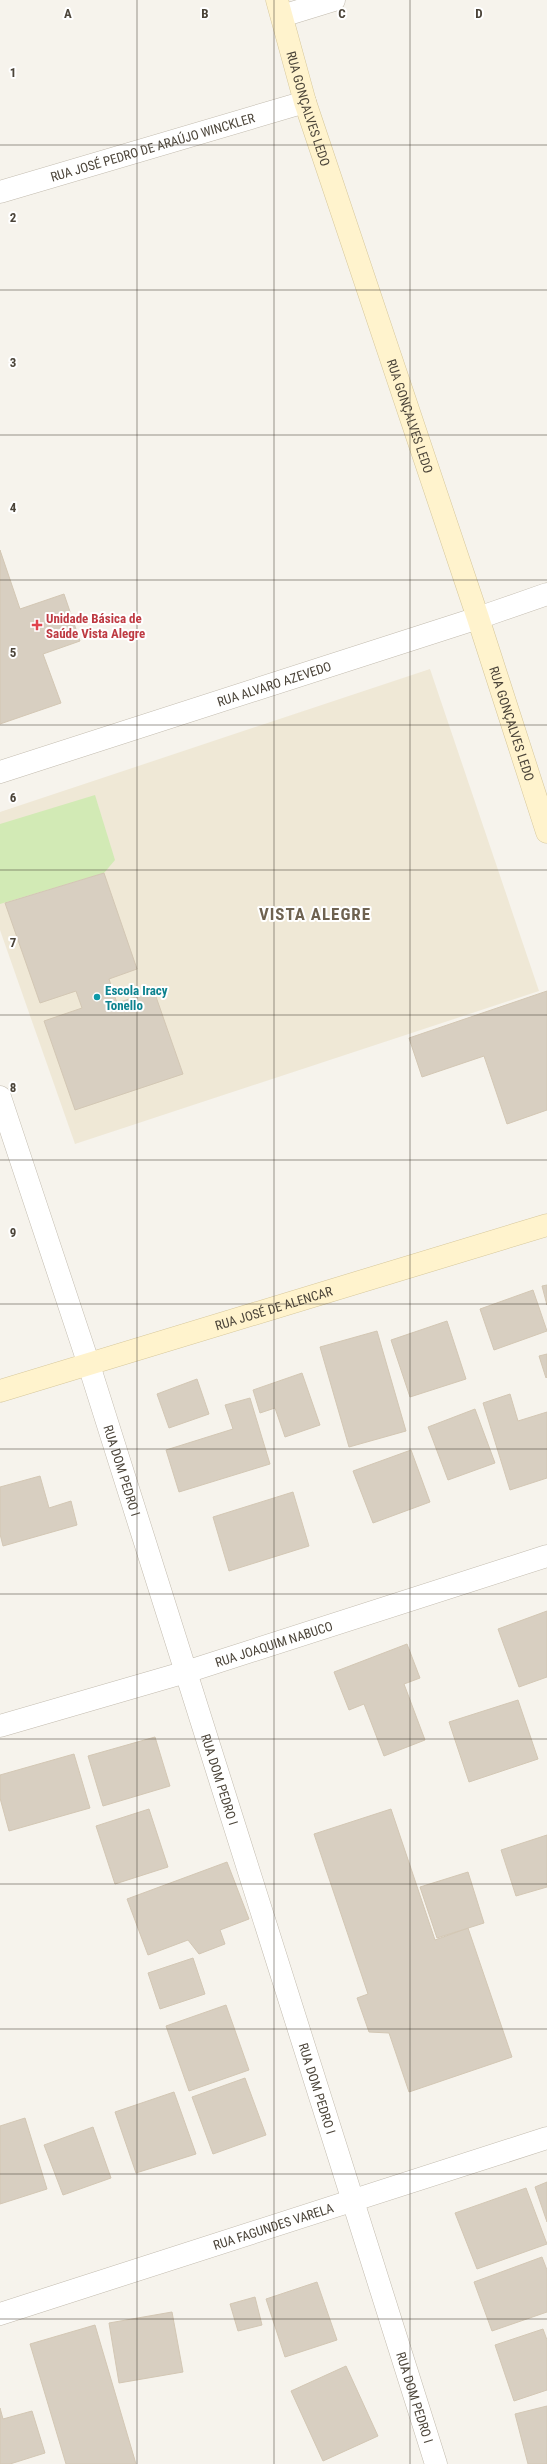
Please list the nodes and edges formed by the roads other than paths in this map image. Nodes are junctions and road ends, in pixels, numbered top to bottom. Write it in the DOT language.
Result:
graph roads {
  1 [pos="334,0"];
  2 [pos="279,8"];
  3 [pos="305,102"];
  4 [pos="0,192"];
  5 [pos="547,594"];
  6 [pos="478,618"];
  7 [pos="0,772"];
  8 [pos="547,832"];
  9 [pos="0,1097"];
  10 [pos="547,1225"];
  11 [pos="89,1365"];
  12 [pos="0,1391"];
  13 [pos="547,1556"];
  14 [pos="186,1672"];
  15 [pos="0,1726"];
  16 [pos="547,2138"];
  17 [pos="354,2200"];
  18 [pos="0,2314"];
  19 [pos="436,2464"];
  1 -- 2 [label="street"];
  2 -- 3 [label="street, RUA GONÇALVES LEDO"];
  3 -- 4 [label="street, RUA JOSÉ PEDRO DE ARAÚJO WINCKLER"];
  3 -- 6 [label="street, RUA GONÇALVES LEDO"];
  5 -- 6 [label="street, RUA ALVARO AZEVEDO"];
  6 -- 7 [label="street, RUA ALVARO AZEVEDO"];
  6 -- 8 [label="street, RUA GONÇALVES LEDO"];
  9 -- 11 [label="street, RUA DOM PEDRO I"];
  10 -- 11 [label="street, RUA JOSÉ DE ALENCAR"];
  11 -- 12 [label="street, RUA JOSÉ DE ALENCAR"];
  11 -- 14 [label="street, RUA DOM PEDRO I"];
  13 -- 14 [label="street, RUA JOAQUIM NABUCO"];
  14 -- 15 [label="street, RUA JOAQUIM NABUCO"];
  14 -- 17 [label="street, RUA DOM PEDRO I"];
  16 -- 17 [label="street, RUA FAGUNDES VARELA"];
  17 -- 18 [label="street, RUA FAGUNDES VARELA"];
  17 -- 19 [label="street, RUA DOM PEDRO I"];
}
